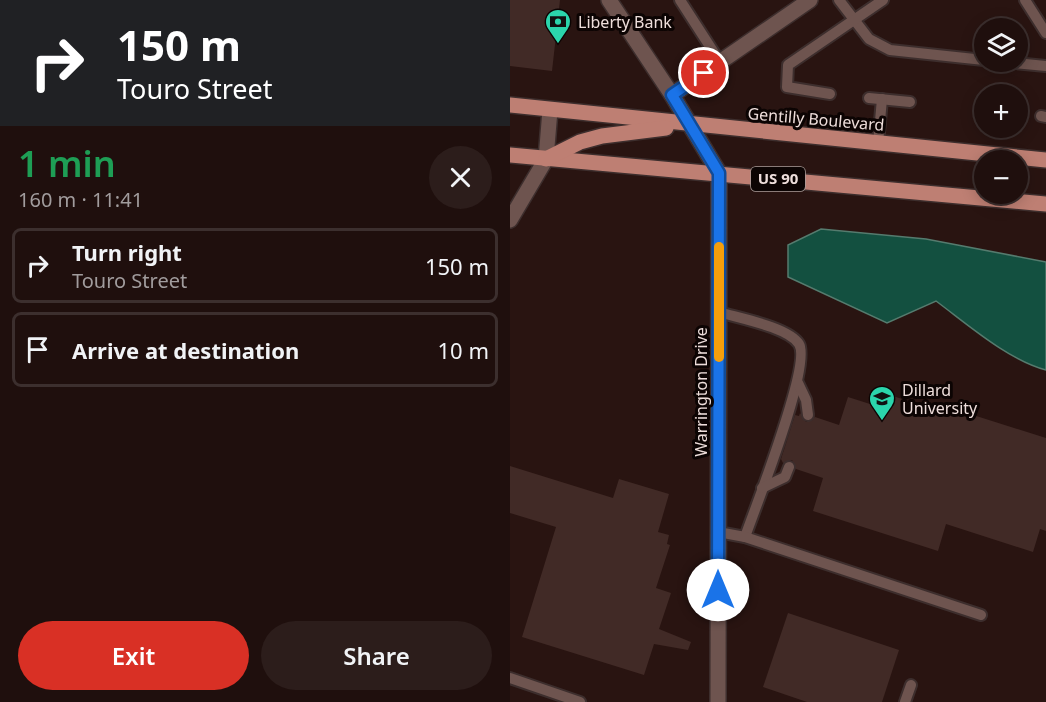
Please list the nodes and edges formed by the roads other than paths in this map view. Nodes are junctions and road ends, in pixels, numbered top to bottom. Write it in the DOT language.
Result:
graph roads {
  1 [pos="609,0"];
  2 [pos="680,0"];
  3 [pos="810,0"];
  4 [pos="839,0"];
  5 [pos="883,0"];
  6 [pos="1025,0"];
  7 [pos="855,19"];
  8 [pos="1046,33"];
  9 [pos="974,59"];
  10 [pos="720,62"];
  11 [pos="1028,64"];
  12 [pos="1046,66"];
  13 [pos="830,94"];
  14 [pos="672,95"];
  15 [pos="869,98"];
  16 [pos="882,99"];
  17 [pos="910,102"];
  18 [pos="510,105"];
  19 [pos="550,110"];
  20 [pos="690,125"];
  21 [pos="878,143"];
  22 [pos="510,155"];
  23 [pos="546,159"];
  24 [pos="1046,160"];
  25 [pos="719,173"];
  26 [pos="1046,204"];
  27 [pos="510,220"];
  28 [pos="719,312"];
  29 [pos="798,382"];
  30 [pos="808,415"];
  31 [pos="789,467"];
  32 [pos="762,488"];
  33 [pos="718,532"];
  34 [pos="745,537"];
  35 [pos="981,615"];
  36 [pos="510,678"];
  37 [pos="911,686"];
  38 [pos="580,702"];
  39 [pos="718,702"];
  40 [pos="905,702"];
  1 -- 14 [label="street"];
  2 -- 10 [label="lane"];
  3 -- 10 [label="street"];
  4 -- 7 [label="lane"];
  5 -- 7 [label="lane"];
  6 -- 8 [label="lane"];
  7 -- 9 [label="lane"];
  7 -- 13 [label="lane"];
  10 -- 14 [label="street"];
  11 -- 12 [label="lane"];
  14 -- 20 [label="street"];
  15 -- 16 [label="lane"];
  16 -- 17 [label="lane"];
  16 -- 21 [label="lane"];
  18 -- 19 [label="main road, Gentilly Boulevard"];
  19 -- 20 [label="main road, Gentilly Boulevard"];
  19 -- 23 [label="street"];
  20 -- 21 [label="main road, Gentilly Boulevard"];
  20 -- 23 [label="main road"];
  20 -- 25 [label="street"];
  21 -- 24 [label="main road, Gentilly Boulevard"];
  22 -- 23 [label="main road, US 90"];
  23 -- 25 [label="main road, US 90"];
  23 -- 27 [label="street"];
  25 -- 26 [label="main road, US 90"];
  25 -- 28 [label="street, Warrington Drive"];
  28 -- 29 [label="lane"];
  28 -- 33 [label="street, Warrington Drive"];
  29 -- 30 [label="lane"];
  29 -- 32 [label="lane"];
  31 -- 32 [label="lane"];
  32 -- 34 [label="lane"];
  33 -- 34 [label="lane"];
  33 -- 39 [label="street, Warrington Drive"];
  34 -- 35 [label="lane"];
  36 -- 38 [label="lane"];
  37 -- 40 [label="lane"];
}
